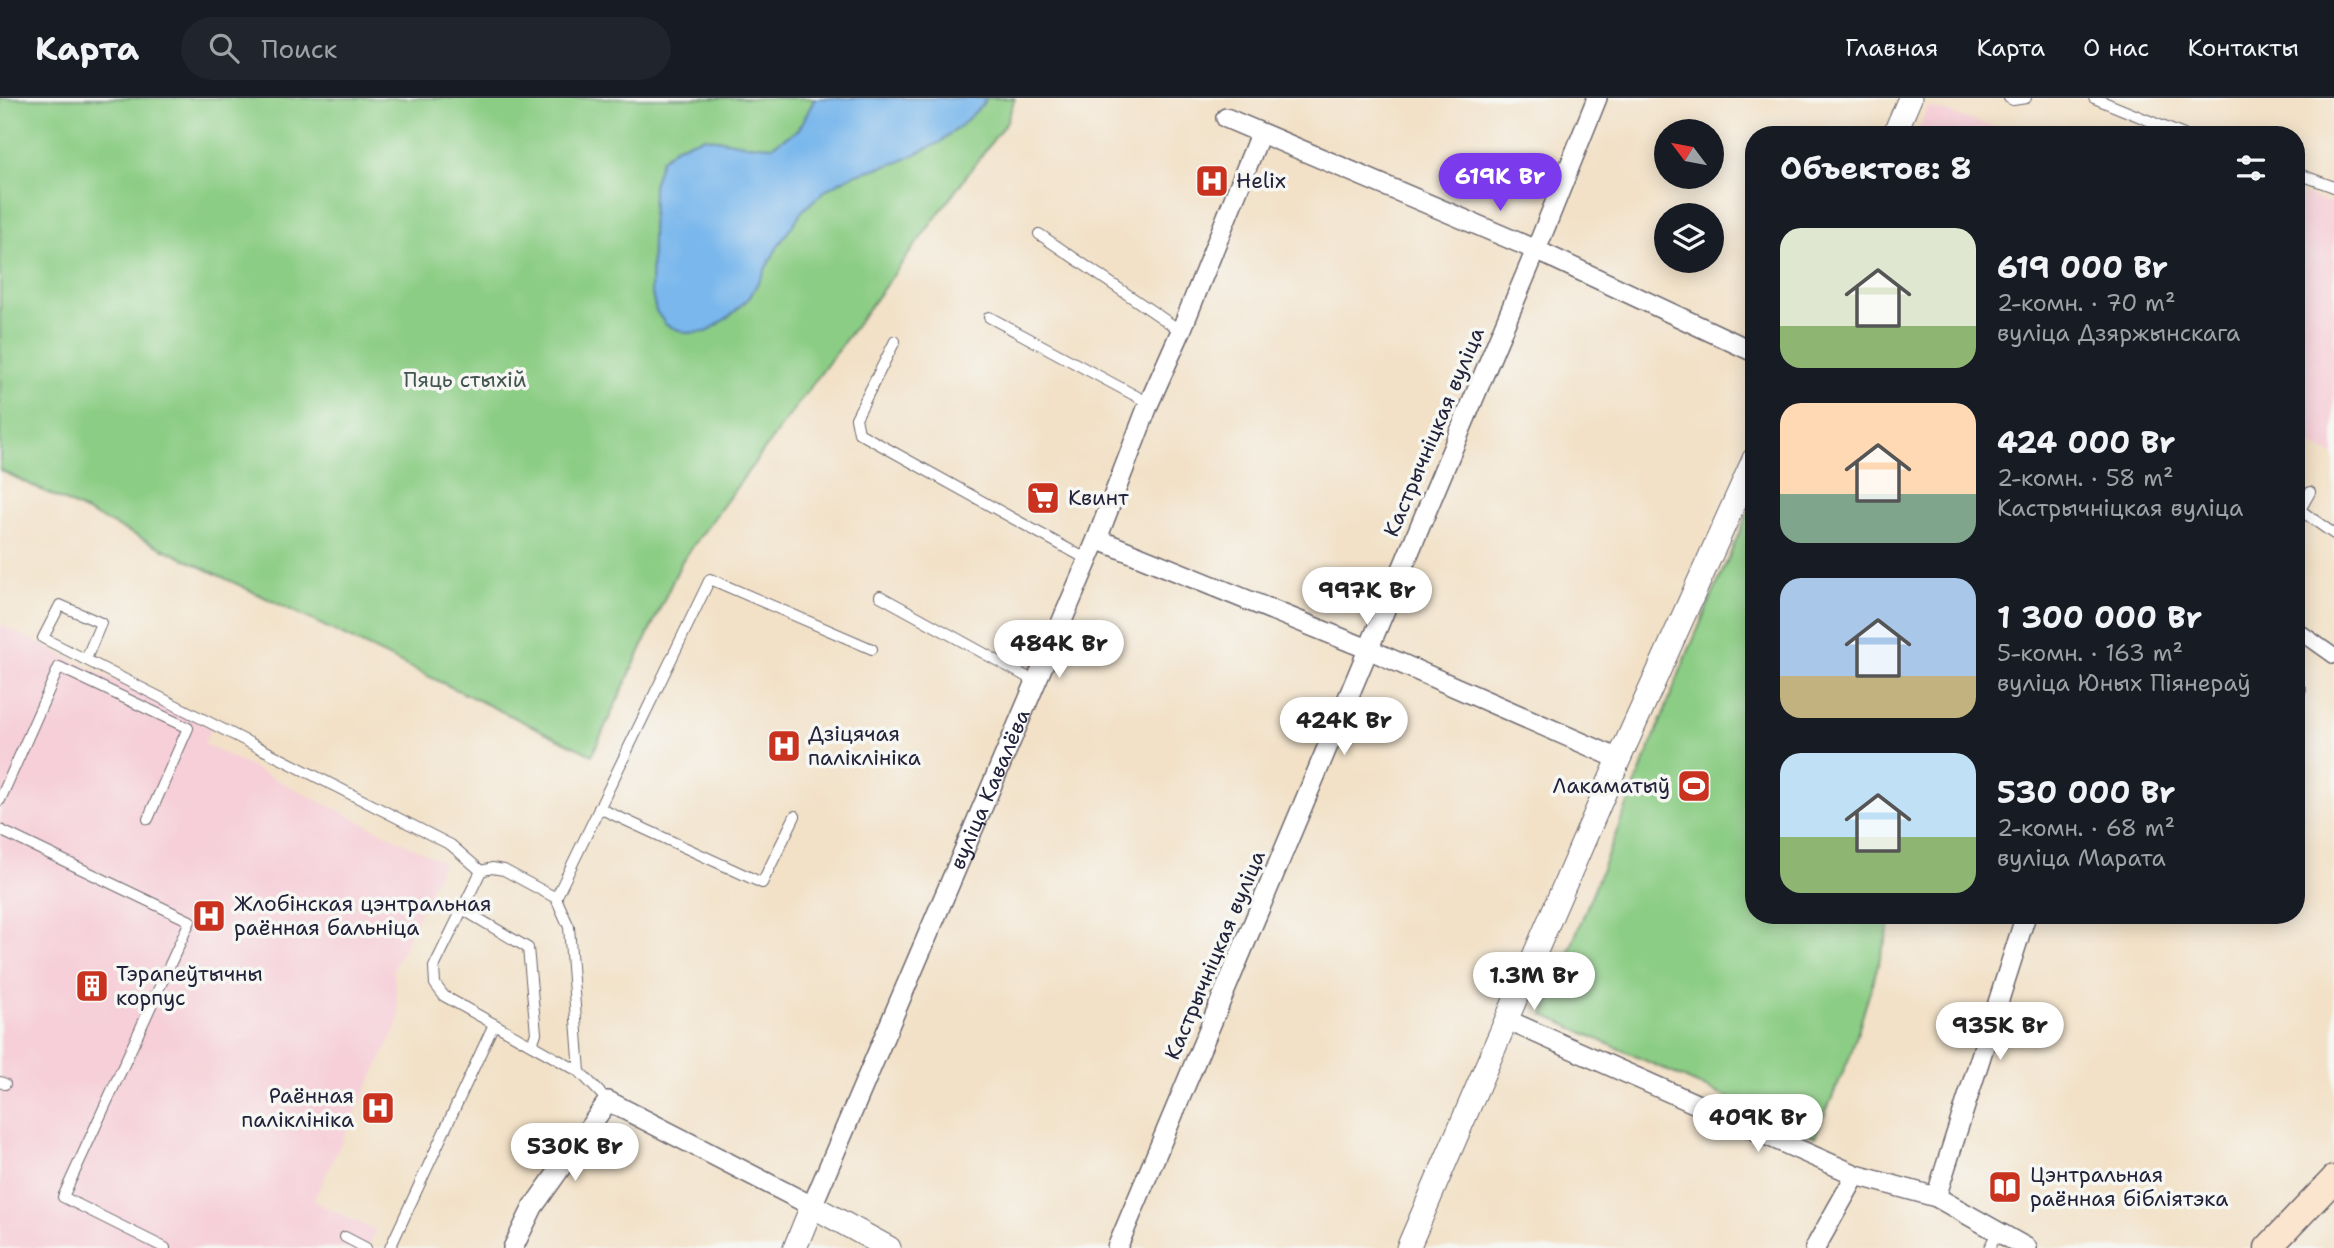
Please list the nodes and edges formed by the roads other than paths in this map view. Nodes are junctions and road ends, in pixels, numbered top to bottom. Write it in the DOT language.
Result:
graph roads {
  1 [pos="1597,98"];
  2 [pos="1910,98"];
  3 [pos="2008,98"];
  4 [pos="2026,98"];
  5 [pos="2094,98"];
  6 [pos="1226,118"];
  7 [pos="1898,126"];
  8 [pos="2162,126"];
  9 [pos="1260,134"];
  10 [pos="2305,176"];
  11 [pos="2334,187"];
  12 [pos="1039,234"];
  13 [pos="1536,250"];
  14 [pos="989,317"];
  15 [pos="1181,331"];
  16 [pos="895,341"];
  17 [pos="1745,348"];
  18 [pos="1149,403"];
  19 [pos="1745,479"];
  20 [pos="2310,492"];
  21 [pos="2305,501"];
  22 [pos="2305,514"];
  23 [pos="2334,534"];
  24 [pos="1097,539"];
  25 [pos="1088,560"];
  26 [pos="880,596"];
  27 [pos="2305,635"];
  28 [pos="872,649"];
  29 [pos="1367,649"];
  30 [pos="2334,656"];
  31 [pos="86,659"];
  32 [pos="1036,682"];
  33 [pos="1619,759"];
  34 [pos="0,800"];
  35 [pos="599,808"];
  36 [pos="795,816"];
  37 [pos="148,819"];
  38 [pos="0,830"];
  39 [pos="481,871"];
  40 [pos="556,898"];
  41 [pos="462,909"];
  42 [pos="2023,924"];
  43 [pos="1507,1020"];
  44 [pos="494,1024"];
  45 [pos="532,1045"];
  46 [pos="580,1072"];
  47 [pos="608,1101"];
  48 [pos="1856,1175"];
  49 [pos="2334,1179"];
  50 [pos="1936,1197"];
  51 [pos="812,1206"];
  52 [pos="345,1237"];
  53 [pos="1994,1240"];
  54 [pos="165,1248"];
  55 [pos="366,1248"];
  56 [pos="390,1248"];
  57 [pos="513,1248"];
  58 [pos="795,1248"];
  59 [pos="889,1248"];
  60 [pos="1117,1248"];
  61 [pos="1408,1248"];
  62 [pos="1815,1248"];
  63 [pos="2027,1248"];
  64 [pos="2268,1248"];
  1 -- 13 [label="street, Кастрычніцкая вуліца"];
  2 -- 7 [label="street"];
  3 -- 4 [label="lane"];
  5 -- 8 [label="lane"];
  6 -- 9 [label="street"];
  9 -- 13 [label="street"];
  9 -- 15 [label="street, вуліца Кавалёва"];
  10 -- 11 [label="lane"];
  12 -- 15 [label="lane"];
  13 -- 17 [label="street"];
  13 -- 29 [label="street, Кастрычніцкая вуліца"];
  14 -- 18 [label="lane"];
  15 -- 18 [label="street, вуліца Кавалёва"];
  16 -- 25 [label="lane"];
  18 -- 24 [label="street, вуліца Кавалёва"];
  19 -- 33 [label="street"];
  20 -- 21 [label="lane"];
  22 -- 23 [label="lane"];
  24 -- 25 [label="street, вуліца Кавалёва"];
  24 -- 29 [label="street"];
  25 -- 32 [label="street, вуліца Кавалёва"];
  26 -- 32 [label="lane"];
  27 -- 30 [label="street"];
  28 -- 35 [label="lane"];
  29 -- 33 [label="street"];
  29 -- 60 [label="street, Кастрычніцкая вуліца"];
  31 -- 31 [label="lane"];
  31 -- 39 [label="lane"];
  32 -- 51 [label="street, вуліца Кавалёва"];
  33 -- 43 [label="street"];
  34 -- 37 [label="lane"];
  35 -- 36 [label="lane"];
  35 -- 40 [label="lane"];
  38 -- 54 [label="lane"];
  39 -- 40 [label="lane"];
  39 -- 41 [label="lane"];
  40 -- 46 [label="lane"];
  41 -- 44 [label="lane"];
  41 -- 45 [label="lane"];
  42 -- 50 [label="street"];
  43 -- 48 [label="street"];
  43 -- 61 [label="street"];
  44 -- 45 [label="lane"];
  44 -- 56 [label="lane"];
  45 -- 46 [label="lane"];
  46 -- 47 [label="lane"];
  47 -- 51 [label="street"];
  47 -- 57 [label="street"];
  48 -- 50 [label="street"];
  48 -- 62 [label="street"];
  49 -- 64 [label="main road"];
  50 -- 53 [label="street"];
  51 -- 58 [label="street, вуліца Кавалёва"];
  51 -- 59 [label="street"];
  52 -- 55 [label="lane"];
  53 -- 63 [label="street"];
}
